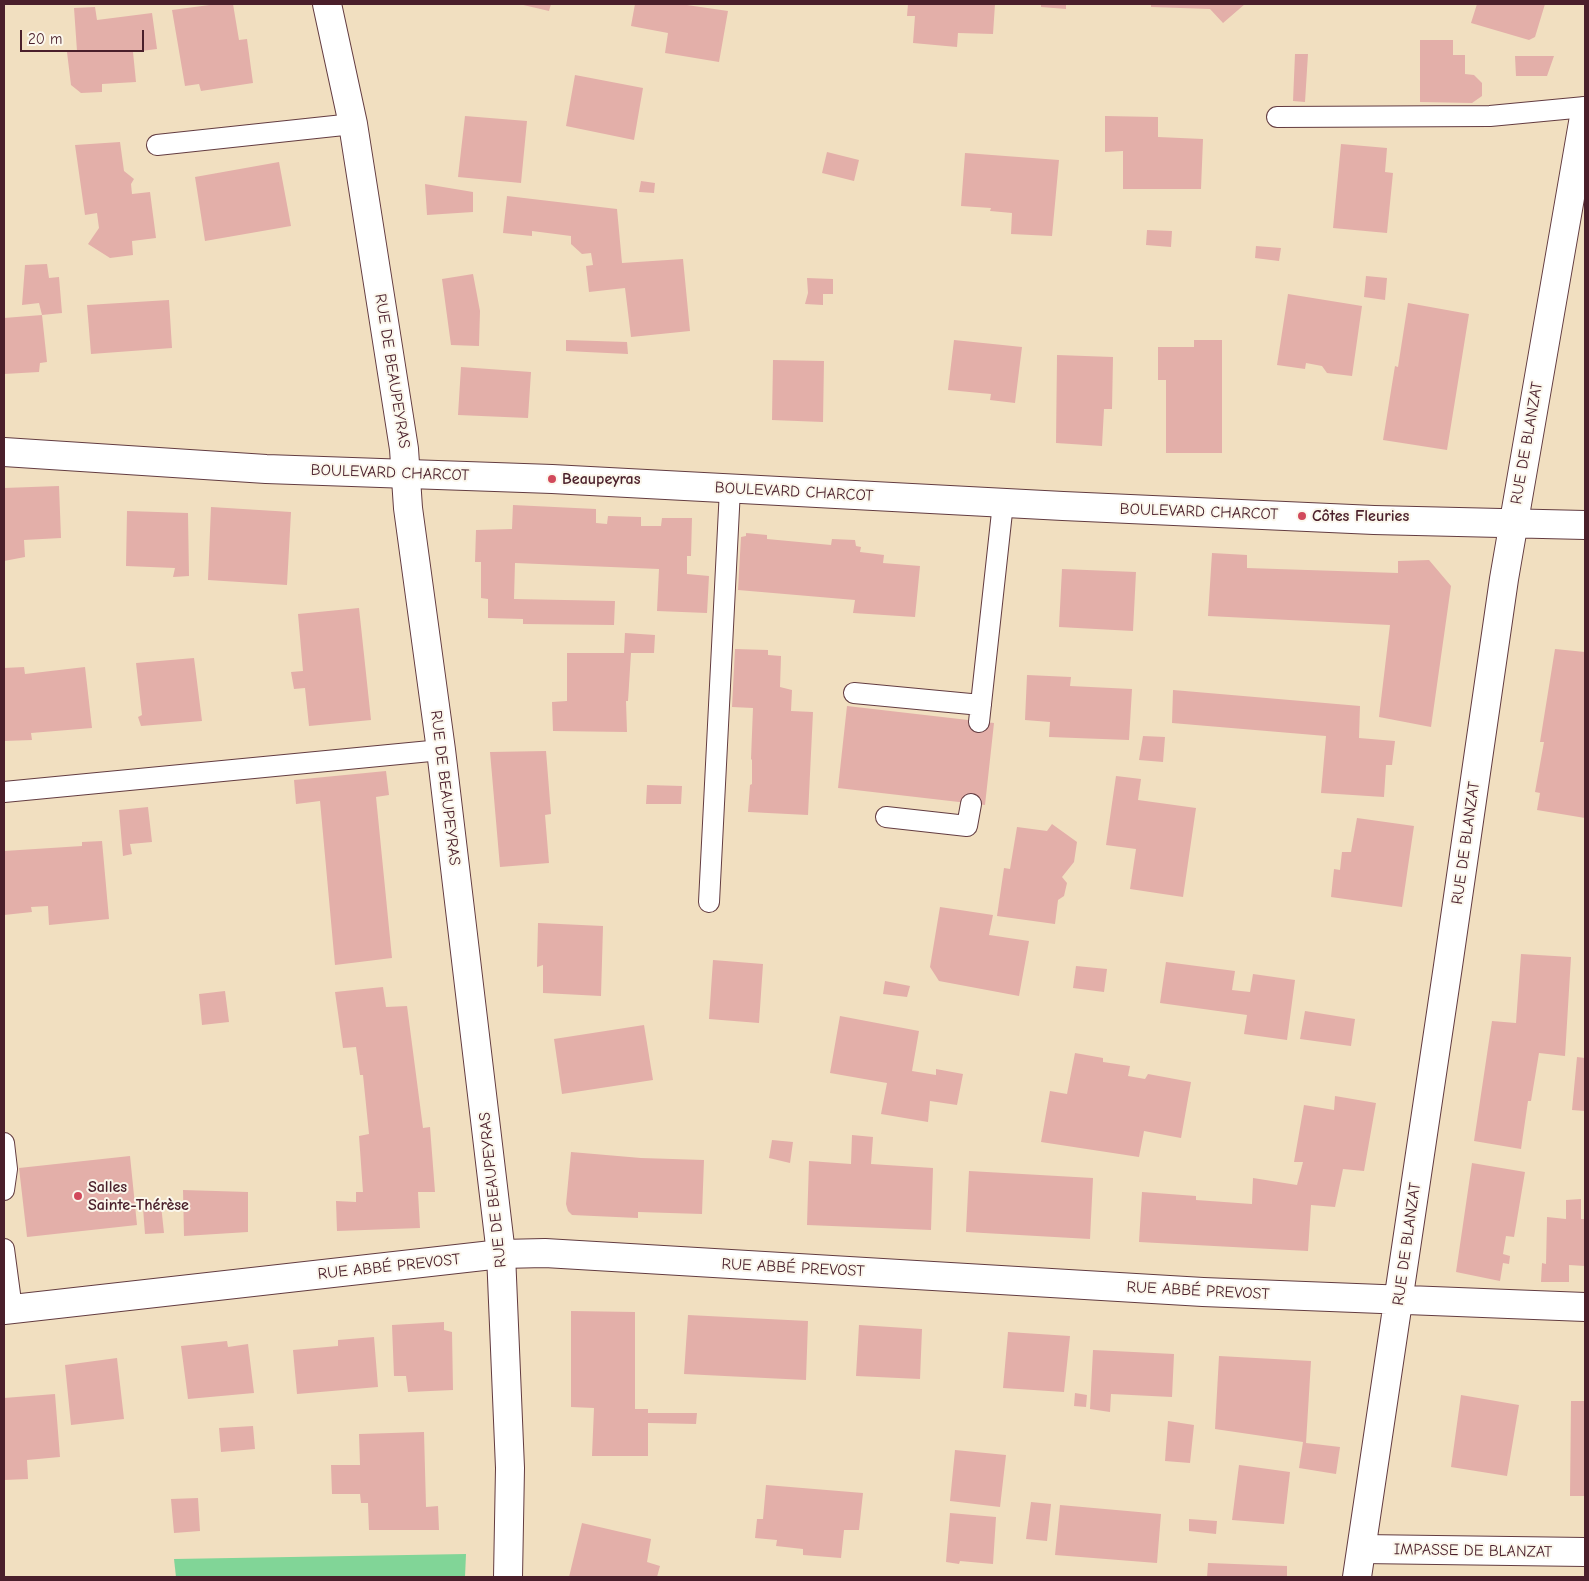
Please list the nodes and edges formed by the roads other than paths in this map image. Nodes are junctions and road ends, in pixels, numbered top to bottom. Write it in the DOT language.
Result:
graph roads {
  1 [pos="328,6"];
  2 [pos="1585,107"];
  3 [pos="1585,111"];
  4 [pos="1277,117"];
  5 [pos="353,124"];
  6 [pos="158,145"];
  7 [pos="4,452"];
  8 [pos="407,474"];
  9 [pos="730,489"];
  10 [pos="1003,503"];
  11 [pos="1513,523"];
  12 [pos="1585,525"];
  13 [pos="854,693"];
  14 [pos="441,750"];
  15 [pos="4,792"];
  16 [pos="971,804"];
  17 [pos="886,817"];
  18 [pos="709,902"];
  19 [pos="4,1143"];
  20 [pos="4,1190"];
  21 [pos="4,1249"];
  22 [pos="501,1254"];
  23 [pos="1399,1300"];
  24 [pos="1585,1307"];
  25 [pos="8,1309"];
  26 [pos="1362,1549"];
  27 [pos="1585,1552"];
  28 [pos="508,1577"];
  29 [pos="1357,1577"];
  1 -- 5 [label="street, RUE DE BEAUPEYRAS"];
  2 -- 4 [label="lane"];
  3 -- 11 [label="street, RUE DE BLANZAT"];
  5 -- 6 [label="lane"];
  5 -- 8 [label="street, RUE DE BEAUPEYRAS"];
  7 -- 8 [label="street, BOULEVARD CHARCOT"];
  8 -- 9 [label="street, BOULEVARD CHARCOT"];
  8 -- 14 [label="street, RUE DE BEAUPEYRAS"];
  9 -- 10 [label="street, BOULEVARD CHARCOT"];
  9 -- 18 [label="lane"];
  10 -- 11 [label="street, BOULEVARD CHARCOT"];
  10 -- 13 [label="lane"];
  11 -- 12 [label="street, BOULEVARD CHARCOT"];
  11 -- 23 [label="street, RUE DE BLANZAT"];
  14 -- 15 [label="lane"];
  14 -- 22 [label="street, RUE DE BEAUPEYRAS"];
  16 -- 17 [label="lane"];
  19 -- 20 [label="lane"];
  21 -- 25 [label="lane"];
  22 -- 23 [label="street, RUE ABBÉ PREVOST"];
  22 -- 25 [label="street, RUE ABBÉ PREVOST"];
  22 -- 28 [label="street, RUE DE BEAUPEYRAS"];
  23 -- 24 [label="street, RUE ABBÉ PREVOST"];
  23 -- 26 [label="street, RUE DE BLANZAT"];
  26 -- 27 [label="street, IMPASSE DE BLANZAT"];
  26 -- 29 [label="street, RUE DE BLANZAT"];
}
